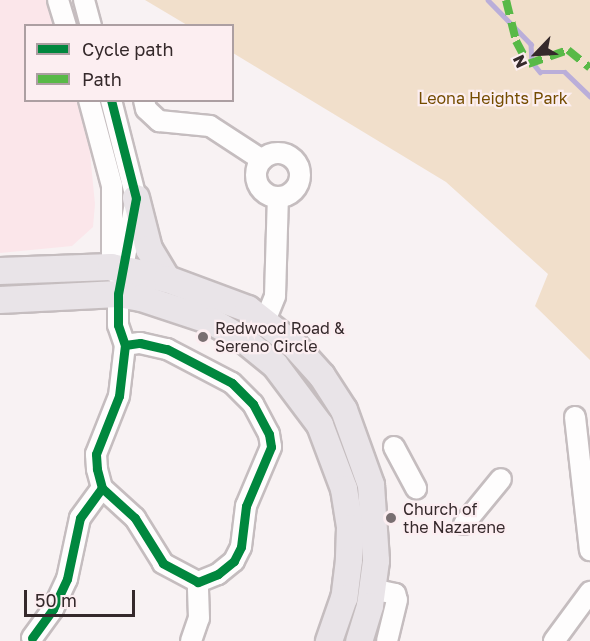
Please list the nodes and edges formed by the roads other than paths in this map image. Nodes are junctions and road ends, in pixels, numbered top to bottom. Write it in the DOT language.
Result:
graph roads {
  1 [pos="58,0"];
  2 [pos="84,0"];
  3 [pos="65,24"];
  4 [pos="90,24"];
  5 [pos="89,102"];
  6 [pos="112,102"];
  7 [pos="144,102"];
  8 [pos="262,160"];
  9 [pos="278,197"];
  10 [pos="136,198"];
  11 [pos="116,268"];
  12 [pos="0,271"];
  13 [pos="167,279"];
  14 [pos="118,294"];
  15 [pos="0,300"];
  16 [pos="265,321"];
  17 [pos="125,345"];
  18 [pos="575,417"];
  19 [pos="394,447"];
  20 [pos="501,479"];
  21 [pos="102,488"];
  22 [pos="416,488"];
  23 [pos="464,524"];
  24 [pos="590,550"];
  25 [pos="198,582"];
  26 [pos="372,589"];
  27 [pos="590,592"];
  28 [pos="32,638"];
  29 [pos="191,641"];
  30 [pos="329,641"];
  31 [pos="359,641"];
  32 [pos="387,641"];
  33 [pos="554,641"];
  1 -- 3 [label="street"];
  2 -- 4 [label="street"];
  5 -- 11 [label="street"];
  6 -- 10 [label="street"];
  7 -- 8 [label="street"];
  8 -- 9 [label="street"];
  8 -- 9 [label="street"];
  9 -- 16 [label="street"];
  10 -- 11 [label="street"];
  10 -- 13 [label="main road"];
  11 -- 12 [label="main road"];
  11 -- 13 [label="main road"];
  11 -- 14 [label="street"];
  13 -- 16 [label="main road"];
  14 -- 15 [label="main road"];
  14 -- 17 [label="street"];
  14 -- 30 [label="main road"];
  16 -- 26 [label="main road"];
  17 -- 21 [label="street"];
  17 -- 25 [label="street"];
  18 -- 24 [label="street"];
  19 -- 22 [label="street"];
  20 -- 23 [label="street"];
  21 -- 25 [label="street"];
  21 -- 28 [label="street"];
  25 -- 29 [label="street"];
  26 -- 31 [label="main road"];
  26 -- 32 [label="street"];
  27 -- 33 [label="street"];
}
